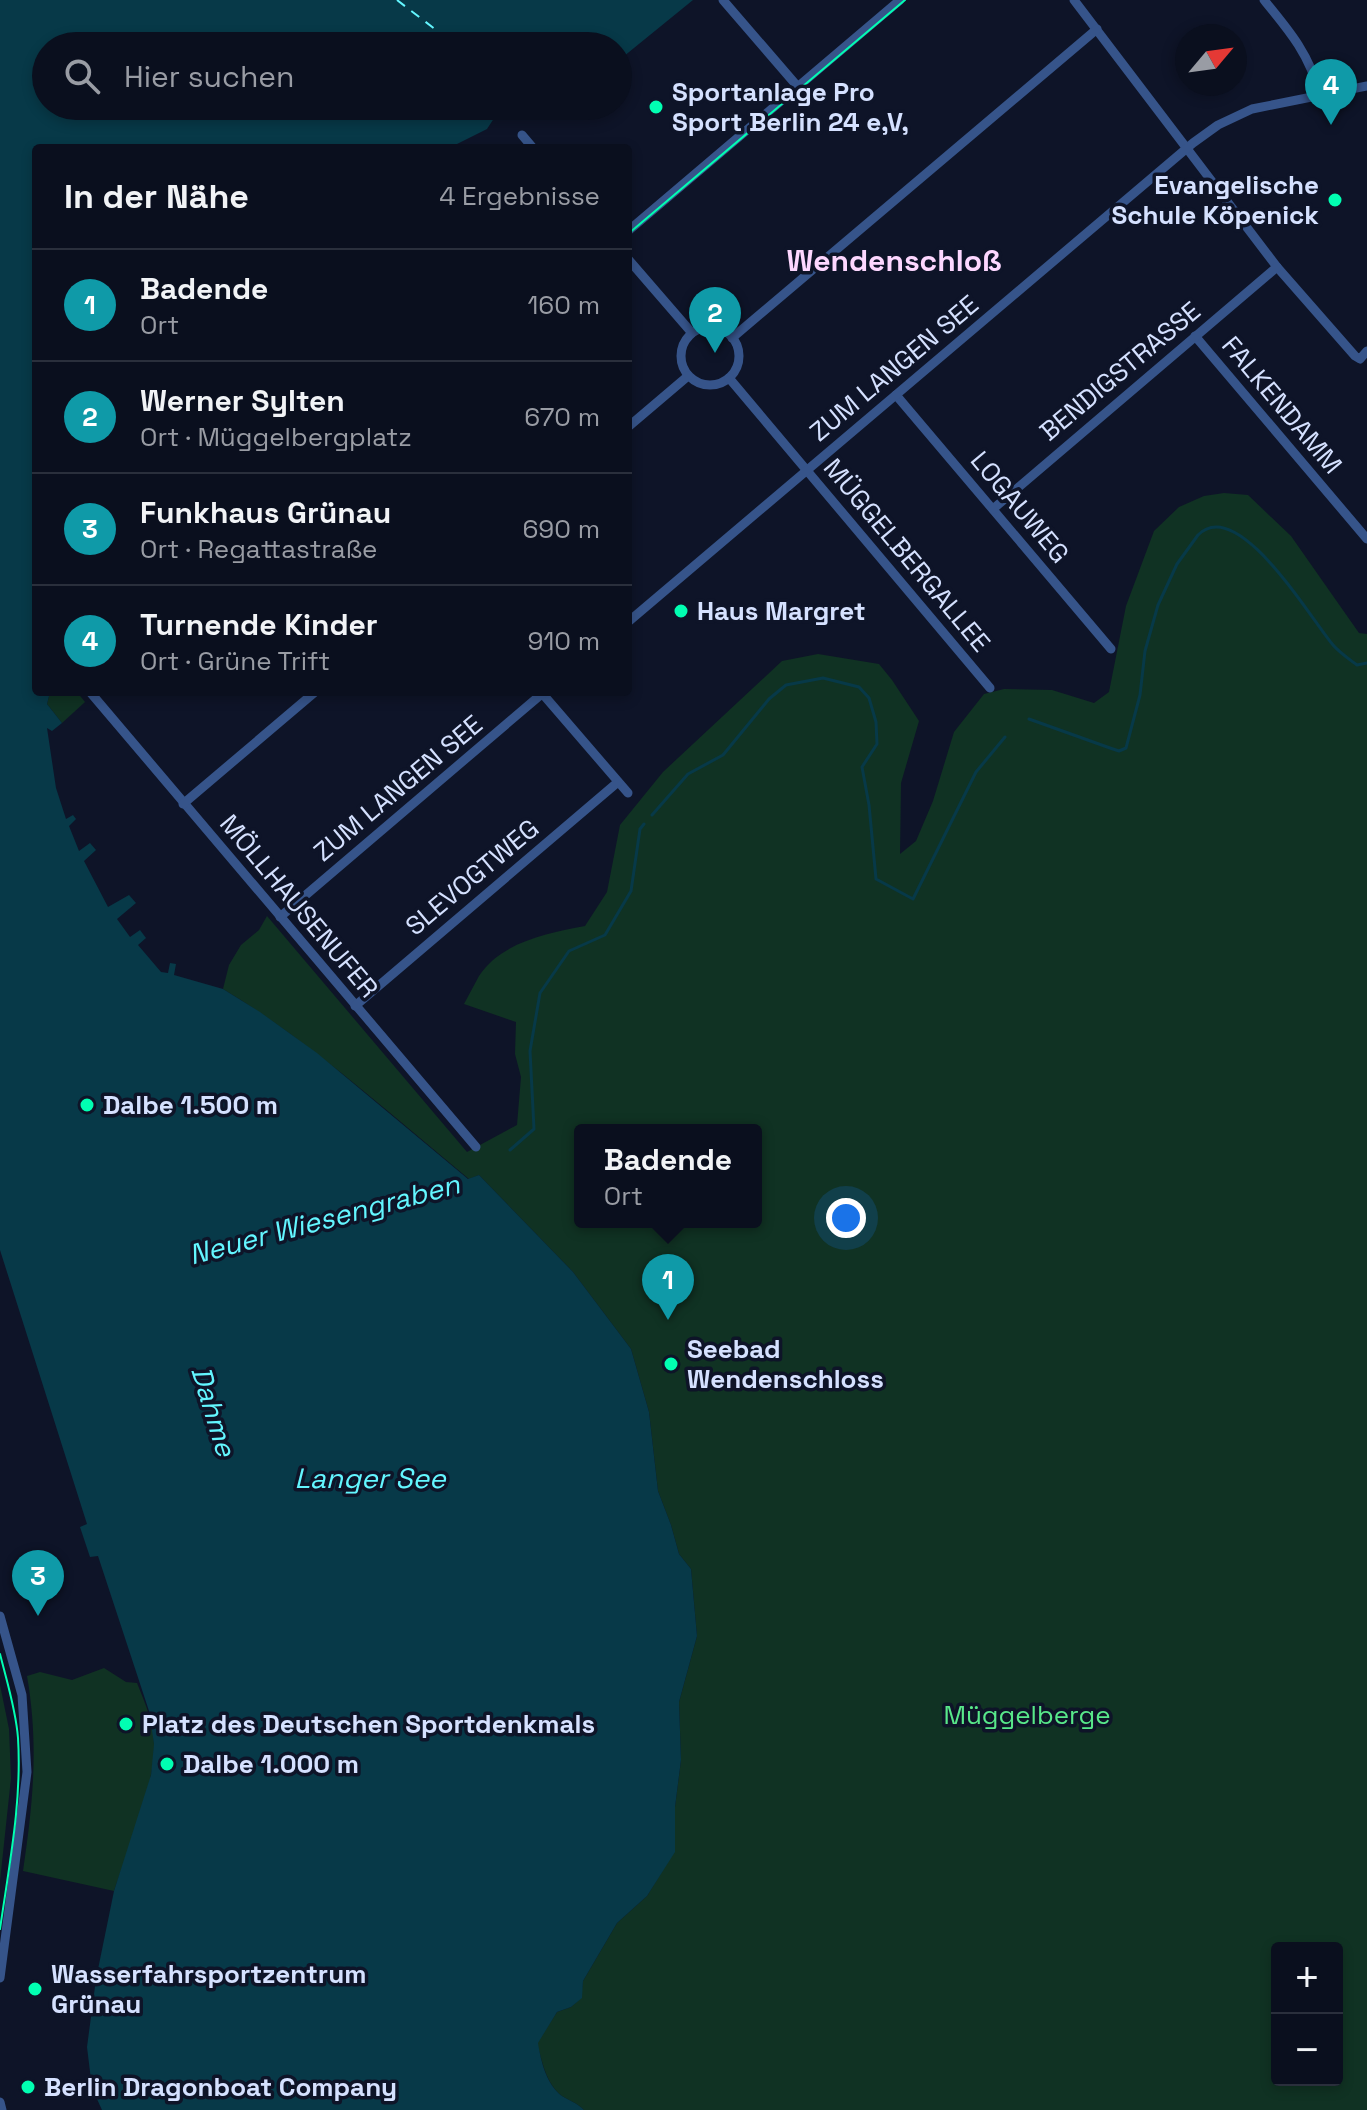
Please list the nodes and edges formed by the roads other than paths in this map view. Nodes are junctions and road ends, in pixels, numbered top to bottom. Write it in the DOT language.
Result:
graph roads {
  1 [pos="723,0"];
  2 [pos="900,0"];
  3 [pos="1074,0"];
  4 [pos="1264,0"];
  5 [pos="1097,29"];
  6 [pos="1367,86"];
  7 [pos="798,87"];
  8 [pos="1319,94"];
  9 [pos="522,135"];
  10 [pos="530,144"];
  11 [pos="1188,147"];
  12 [pos="632,228"];
  13 [pos="632,264"];
  14 [pos="1277,267"];
  15 [pos="692,333"];
  16 [pos="1195,336"];
  17 [pos="732,338"];
  18 [pos="1364,355"];
  19 [pos="688,376"];
  20 [pos="729,378"];
  21 [pos="896,395"];
  22 [pos="632,424"];
  23 [pos="807,471"];
  24 [pos="993,509"];
  25 [pos="1366,537"];
  26 [pos="632,619"];
  27 [pos="1111,649"];
  28 [pos="990,688"];
  29 [pos="93,696"];
  30 [pos="310,696"];
  31 [pos="539,696"];
  32 [pos="546,696"];
  33 [pos="618,782"];
  34 [pos="628,793"];
  35 [pos="183,804"];
  36 [pos="280,917"];
  37 [pos="355,1006"];
  38 [pos="476,1147"];
  39 [pos="0,1616"];
  40 [pos="0,1978"];
  41 [pos="0,2102"];
  42 [pos="2,2110"];
  1 -- 7 [label="street"];
  2 -- 7 [label="street"];
  3 -- 5 [label="street"];
  4 -- 8 [label="street"];
  5 -- 11 [label="street"];
  5 -- 17 [label="street"];
  6 -- 8 [label="street, ZUM LANGEN SEE"];
  7 -- 12 [label="street"];
  8 -- 11 [label="street, ZUM LANGEN SEE"];
  9 -- 10 [label="street"];
  11 -- 14 [label="street"];
  11 -- 21 [label="street, ZUM LANGEN SEE"];
  13 -- 15 [label="street"];
  14 -- 16 [label="street, BENDIGSTRASSE"];
  14 -- 18 [label="street"];
  15 -- 17 [label="street"];
  15 -- 19 [label="street"];
  16 -- 24 [label="street, BENDIGSTRASSE"];
  16 -- 25 [label="street, FALKENDAMM"];
  17 -- 20 [label="street"];
  19 -- 20 [label="street"];
  19 -- 22 [label="street"];
  20 -- 23 [label="street, MÜGGELBERGALLEE"];
  21 -- 23 [label="street, ZUM LANGEN SEE"];
  21 -- 24 [label="street, LOGAUWEG"];
  23 -- 26 [label="street, ZUM LANGEN SEE"];
  23 -- 28 [label="street, MÜGGELBERGALLEE"];
  24 -- 27 [label="street, LOGAUWEG"];
  29 -- 35 [label="street, MÖLLHAUSENUFER"];
  30 -- 35 [label="street"];
  31 -- 36 [label="street, ZUM LANGEN SEE"];
  32 -- 33 [label="street"];
  33 -- 34 [label="street"];
  33 -- 37 [label="street, SLEVOGTWEG"];
  35 -- 36 [label="street, MÖLLHAUSENUFER"];
  36 -- 37 [label="street, MÖLLHAUSENUFER"];
  37 -- 38 [label="street, MÖLLHAUSENUFER"];
  39 -- 40 [label="street"];
  41 -- 42 [label="street"];
}
